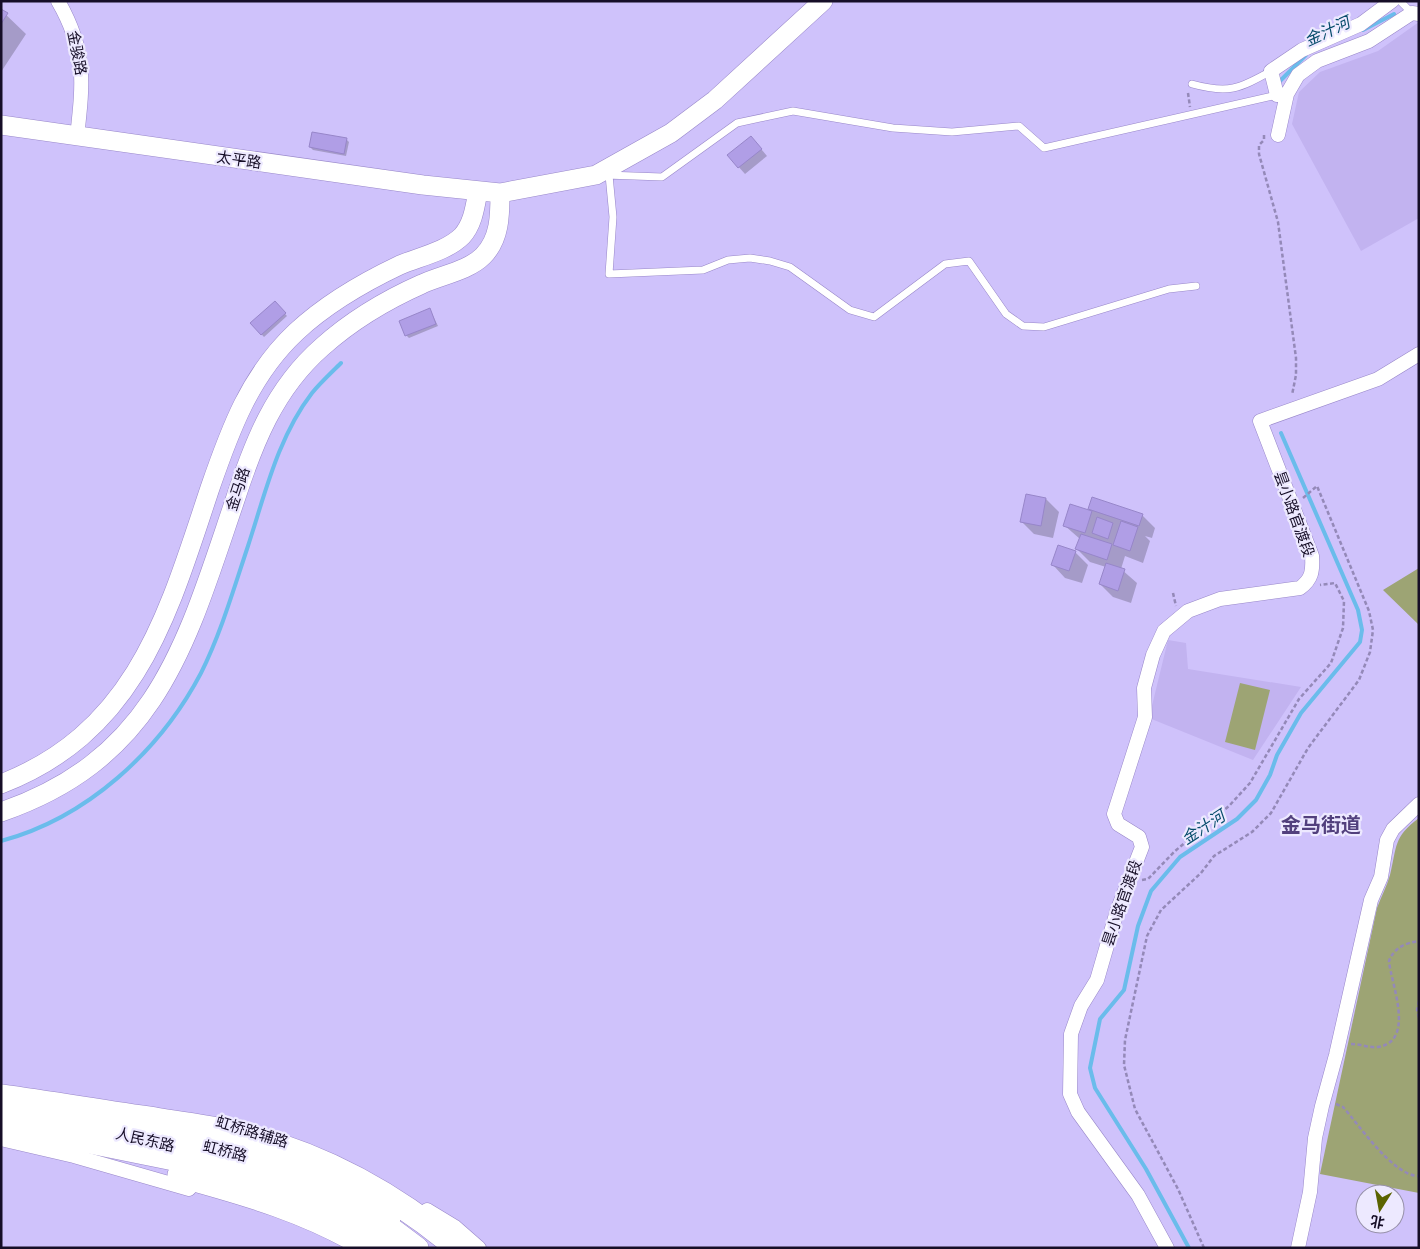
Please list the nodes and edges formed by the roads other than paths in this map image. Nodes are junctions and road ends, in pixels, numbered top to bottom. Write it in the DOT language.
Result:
graph roads {
  1 [pos="58,1"];
  2 [pos="823,1"];
  3 [pos="1392,1"];
  4 [pos="1400,1"];
  5 [pos="1415,13"];
  6 [pos="1271,71"];
  7 [pos="1192,84"];
  8 [pos="1282,94"];
  9 [pos="1,125"];
  10 [pos="1278,135"];
  11 [pos="77,137"];
  12 [pos="602,175"];
  13 [pos="478,191"];
  14 [pos="500,192"];
  15 [pos="1196,286"];
  16 [pos="1419,354"];
  17 [pos="1,784"];
  18 [pos="1419,804"];
  19 [pos="1,812"];
  20 [pos="1,1087"];
  21 [pos="1,1098"];
  22 [pos="1,1107"];
  23 [pos="1,1114"];
  24 [pos="1,1125"];
  25 [pos="1,1139"];
  26 [pos="347,1248"];
  27 [pos="370,1248"];
  28 [pos="402,1248"];
  29 [pos="406,1248"];
  30 [pos="418,1248"];
  31 [pos="431,1248"];
  32 [pos="458,1248"];
  33 [pos="479,1248"];
  34 [pos="1167,1248"];
  35 [pos="1298,1248"];
  1 -- 11 [label="street, 金骏路"];
  2 -- 12 [label="main road, 太平路"];
  3 -- 6 [label="street"];
  4 -- 5 [label="lane"];
  5 -- 8 [label="street"];
  6 -- 7 [label="lane"];
  6 -- 8 [label="street"];
  8 -- 10 [label="street"];
  8 -- 12 [label="lane"];
  9 -- 11 [label="main road, 太平路"];
  11 -- 13 [label="main road, 太平路"];
  12 -- 14 [label="main road, 太平路"];
  12 -- 15 [label="lane"];
  13 -- 14 [label="main road, 太平路"];
  13 -- 17 [label="main road, 金马路"];
  14 -- 19 [label="main road, 金马路"];
  16 -- 34 [label="street, 昙小路官渡段"];
  18 -- 35 [label="street"];
  20 -- 33 [label="street, 虹桥路辅路"];
  21 -- 31 [label="highway, 虹桥路"];
  21 -- 32 [label="highway"];
  22 -- 30 [label="main road, 人民东路"];
  23 -- 29 [label="main road, 人民东路"];
  24 -- 27 [label="highway"];
  24 -- 28 [label="highway, 虹桥路"];
  25 -- 26 [label="street"];
}
